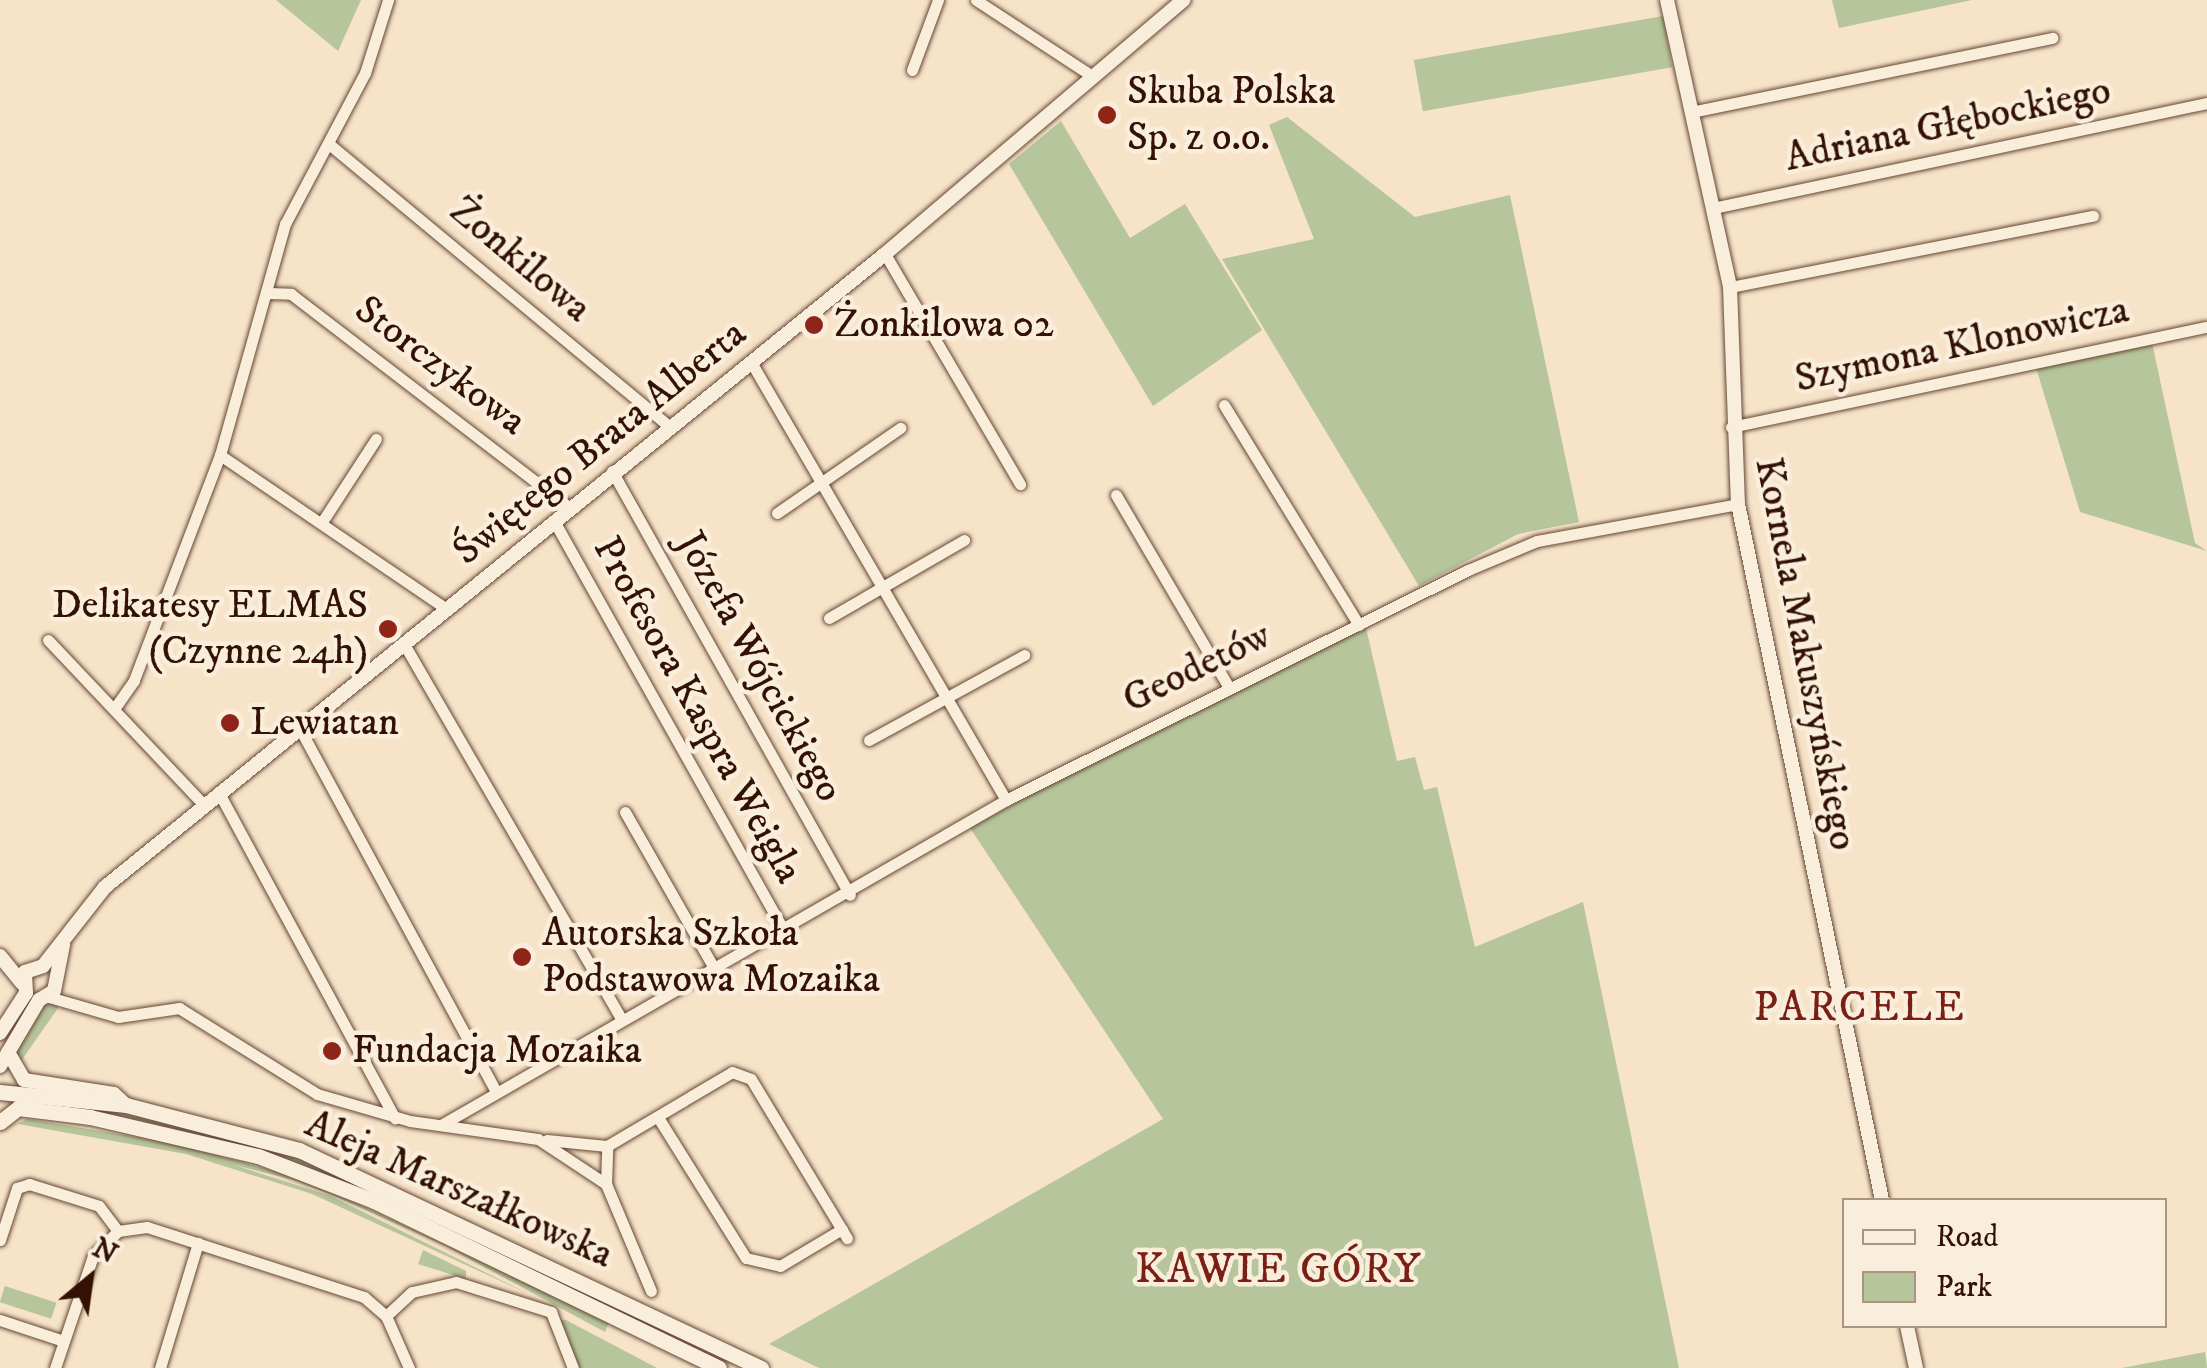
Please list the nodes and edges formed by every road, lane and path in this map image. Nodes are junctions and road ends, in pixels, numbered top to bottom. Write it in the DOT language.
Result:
graph roads {
  1 [pos="388,0"];
  2 [pos="938,0"];
  3 [pos="976,0"];
  4 [pos="1183,0"];
  5 [pos="1667,0"];
  6 [pos="2052,38"];
  7 [pos="912,70"];
  8 [pos="1092,76"];
  9 [pos="2202,104"];
  10 [pos="1691,112"];
  11 [pos="329,144"];
  12 [pos="1714,208"];
  13 [pos="2094,216"];
  14 [pos="885,254"];
  15 [pos="1730,287"];
  16 [pos="268,293"];
  17 [pos="2207,328"];
  18 [pos="751,362"];
  19 [pos="1224,405"];
  20 [pos="669,426"];
  21 [pos="1731,427"];
  22 [pos="900,428"];
  23 [pos="376,439"];
  24 [pos="220,455"];
  25 [pos="612,471"];
  26 [pos="825,482"];
  27 [pos="1020,484"];
  28 [pos="1116,494"];
  29 [pos="1738,504"];
  30 [pos="569,507"];
  31 [pos="777,514"];
  32 [pos="554,521"];
  33 [pos="322,522"];
  34 [pos="964,540"];
  35 [pos="886,590"];
  36 [pos="447,609"];
  37 [pos="829,618"];
  38 [pos="1359,625"];
  39 [pos="48,640"];
  40 [pos="404,644"];
  41 [pos="1024,655"];
  42 [pos="1228,686"];
  43 [pos="945,696"];
  44 [pos="114,709"];
  45 [pos="300,729"];
  46 [pos="868,740"];
  47 [pos="219,793"];
  48 [pos="1006,800"];
  49 [pos="204,804"];
  50 [pos="625,812"];
  51 [pos="850,895"];
  52 [pos="784,931"];
  53 [pos="2,960"];
  54 [pos="714,968"];
  55 [pos="40,983"];
  56 [pos="620,1018"];
  57 [pos="4,1029"];
  58 [pos="3,1056"];
  59 [pos="0,1092"];
  60 [pos="496,1092"];
  61 [pos="0,1106"];
  62 [pos="126,1106"];
  63 [pos="18,1108"];
  64 [pos="395,1118"];
  65 [pos="659,1119"];
  66 [pos="0,1122"];
  67 [pos="441,1125"];
  68 [pos="538,1139"];
  69 [pos="607,1146"];
  70 [pos="606,1184"];
  71 [pos="1882,1198"];
  72 [pos="118,1231"];
  73 [pos="0,1240"];
  74 [pos="198,1243"];
  75 [pos="651,1292"];
  76 [pos="386,1316"];
  77 [pos="0,1320"];
  78 [pos="1907,1328"];
  79 [pos="64,1341"];
  80 [pos="55,1368"];
  81 [pos="160,1368"];
  82 [pos="408,1368"];
  83 [pos="573,1368"];
  84 [pos="718,1368"];
  85 [pos="760,1368"];
  86 [pos="1916,1368"];
  1 -- 11 [label="street"];
  2 -- 7 [label="street"];
  3 -- 8 [label="street"];
  4 -- 8 [label="street, Świętego Brata Alberta"];
  5 -- 10 [label="street, Kornela Makuszyńskiego"];
  6 -- 10 [label="street"];
  8 -- 14 [label="street, Świętego Brata Alberta"];
  9 -- 12 [label="street, Adriana Głębockiego"];
  10 -- 12 [label="street, Kornela Makuszyńskiego"];
  11 -- 16 [label="street"];
  11 -- 20 [label="street, Żonkilowa"];
  12 -- 15 [label="street, Kornela Makuszyńskiego"];
  13 -- 15 [label="street"];
  14 -- 18 [label="street, Świętego Brata Alberta"];
  14 -- 27 [label="street"];
  15 -- 21 [label="street, Kornela Makuszyńskiego"];
  16 -- 24 [label="street"];
  16 -- 30 [label="street, Storczykowa"];
  17 -- 21 [label="street, Szymona Klonowicza"];
  18 -- 20 [label="street, Świętego Brata Alberta"];
  18 -- 26 [label="street"];
  19 -- 38 [label="street"];
  20 -- 25 [label="street, Świętego Brata Alberta"];
  21 -- 29 [label="street, Kornela Makuszyńskiego"];
  22 -- 26 [label="street"];
  23 -- 33 [label="street"];
  24 -- 33 [label="street"];
  24 -- 44 [label="street"];
  25 -- 30 [label="street, Świętego Brata Alberta"];
  25 -- 51 [label="street, Józefa Wójcickiego"];
  26 -- 31 [label="street"];
  26 -- 35 [label="street"];
  28 -- 42 [label="street"];
  29 -- 38 [label="street, Geodetów"];
  29 -- 71 [label="street, Kornela Makuszyńskiego"];
  30 -- 32 [label="street, Świętego Brata Alberta"];
  32 -- 36 [label="street, Świętego Brata Alberta"];
  32 -- 52 [label="street, Profesora Kaspra Weigla"];
  33 -- 36 [label="street"];
  34 -- 35 [label="street"];
  35 -- 37 [label="street"];
  35 -- 43 [label="street"];
  36 -- 40 [label="street, Świętego Brata Alberta"];
  38 -- 42 [label="street, Geodetów"];
  39 -- 44 [label="street"];
  40 -- 45 [label="street, Świętego Brata Alberta"];
  40 -- 56 [label="street"];
  41 -- 43 [label="street"];
  42 -- 48 [label="street, Geodetów"];
  43 -- 46 [label="street"];
  43 -- 48 [label="street"];
  44 -- 49 [label="street"];
  45 -- 47 [label="street, Świętego Brata Alberta"];
  45 -- 60 [label="street"];
  47 -- 49 [label="street, Świętego Brata Alberta"];
  47 -- 64 [label="street"];
  48 -- 51 [label="street, Geodetów"];
  49 -- 55 [label="street, Świętego Brata Alberta"];
  50 -- 54 [label="street"];
  51 -- 52 [label="street, Geodetów"];
  52 -- 54 [label="street, Geodetów"];
  53 -- 55 [label="street"];
  54 -- 56 [label="street, Geodetów"];
  55 -- 57 [label="street"];
  55 -- 58 [label="street"];
  55 -- 64 [label="street"];
  56 -- 60 [label="street, Geodetów"];
  57 -- 58 [label="street"];
  58 -- 62 [label="street"];
  59 -- 62 [label="main road, Aleja Marszałkowska"];
  60 -- 67 [label="street, Geodetów"];
  61 -- 63 [label="street"];
  62 -- 85 [label="main road, Aleja Marszałkowska"];
  63 -- 66 [label="main road"];
  63 -- 84 [label="main road, Aleja Marszałkowska"];
  64 -- 67 [label="street"];
  65 -- 65 [label="street"];
  65 -- 69 [label="street"];
  67 -- 68 [label="street"];
  68 -- 69 [label="street"];
  68 -- 70 [label="street"];
  69 -- 70 [label="street"];
  70 -- 75 [label="street"];
  72 -- 73 [label="street"];
  72 -- 74 [label="street"];
  72 -- 79 [label="street"];
  74 -- 76 [label="street"];
  74 -- 81 [label="street"];
  76 -- 82 [label="street"];
  76 -- 83 [label="street"];
  77 -- 79 [label="street"];
  78 -- 86 [label="street"];
  79 -- 80 [label="street"];
}
